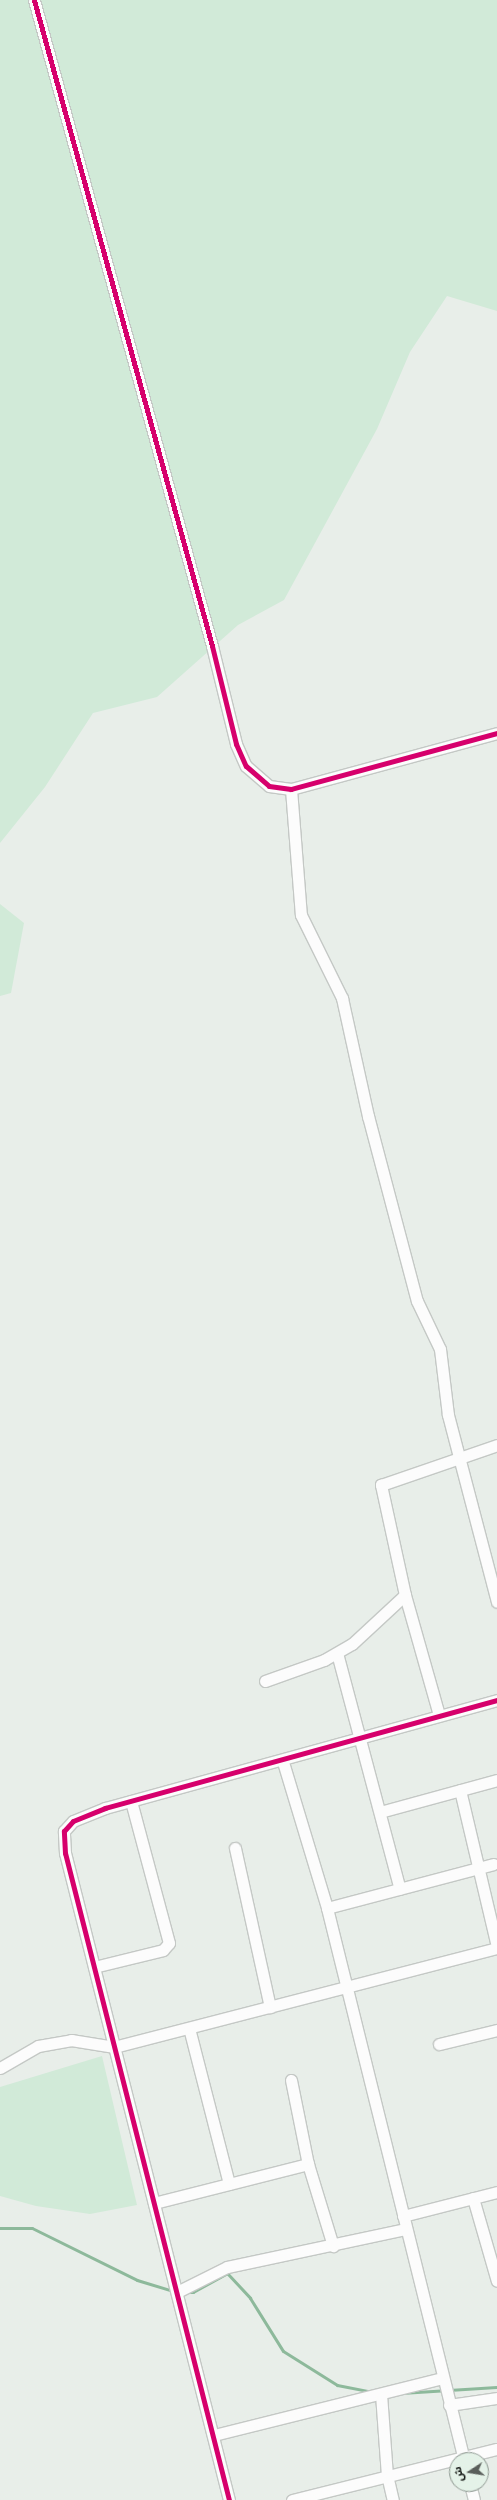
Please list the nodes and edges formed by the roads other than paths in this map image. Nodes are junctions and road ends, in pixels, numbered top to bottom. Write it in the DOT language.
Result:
graph roads {
  1 [pos="34,0"];
  2 [pos="497,732"];
  3 [pos="291,789"];
  4 [pos="497,1445"];
  5 [pos="459,1460"];
  6 [pos="405,1594"];
  7 [pos="497,1602"];
  8 [pos="337,1653"];
  9 [pos="265,1681"];
  10 [pos="497,1700"];
  11 [pos="439,1715"];
  12 [pos="361,1739"];
  13 [pos="283,1762"];
  14 [pos="497,1780"];
  15 [pos="460,1790"];
  16 [pos="131,1801"];
  17 [pos="380,1812"];
  18 [pos="235,1848"];
  19 [pos="493,1864"];
  20 [pos="478,1868"];
  21 [pos="400,1889"];
  22 [pos="327,1908"];
  23 [pos="497,1948"];
  24 [pos="94,1967"];
  25 [pos="345,1988"];
  26 [pos="270,2007"];
  27 [pos="190,2028"];
  28 [pos="497,2030"];
  29 [pos="439,2044"];
  30 [pos="114,2047"];
  31 [pos="0,2068"];
  32 [pos="291,2080"];
  33 [pos="308,2164"];
  34 [pos="229,2184"];
  35 [pos="497,2192"];
  36 [pos="473,2198"];
  37 [pos="154,2203"];
  38 [pos="403,2216"];
  39 [pos="406,2229"];
  40 [pos="333,2246"];
  41 [pos="496,2276"];
  42 [pos="177,2292"];
  43 [pos="443,2378"];
  44 [pos="381,2394"];
  45 [pos="497,2398"];
  46 [pos="449,2405"];
  47 [pos="214,2435"];
  48 [pos="497,2449"];
  49 [pos="461,2452"];
  50 [pos="487,2452"];
  51 [pos="449,2462"];
  52 [pos="387,2475"];
  53 [pos="229,2500"];
  54 [pos="292,2500"];
  55 [pos="393,2500"];
  1 -- 3 [label="street"];
  2 -- 3 [label="street"];
  3 -- 5 [label="street"];
  4 -- 5 [label="street"];
  5 -- 6 [label="street"];
  5 -- 7 [label="street"];
  6 -- 8 [label="street"];
  6 -- 11 [label="street"];
  8 -- 9 [label="street"];
  8 -- 12 [label="street"];
  10 -- 11 [label="street"];
  11 -- 12 [label="street"];
  12 -- 13 [label="street"];
  12 -- 17 [label="street"];
  13 -- 16 [label="street"];
  13 -- 22 [label="street"];
  14 -- 15 [label="street"];
  15 -- 17 [label="street"];
  15 -- 20 [label="street"];
  16 -- 24 [label="street"];
  16 -- 24 [label="street"];
  17 -- 21 [label="street"];
  18 -- 26 [label="street"];
  19 -- 20 [label="street"];
  20 -- 21 [label="street"];
  20 -- 23 [label="street"];
  21 -- 22 [label="street"];
  22 -- 25 [label="street"];
  23 -- 25 [label="street"];
  24 -- 30 [label="street"];
  25 -- 26 [label="street"];
  25 -- 38 [label="street"];
  26 -- 27 [label="street"];
  27 -- 30 [label="street"];
  27 -- 34 [label="street"];
  28 -- 29 [label="street"];
  30 -- 31 [label="street"];
  30 -- 37 [label="street"];
  32 -- 33 [label="street"];
  33 -- 34 [label="street"];
  33 -- 40 [label="street"];
  34 -- 37 [label="street"];
  35 -- 36 [label="street"];
  36 -- 38 [label="street"];
  36 -- 41 [label="street"];
  37 -- 42 [label="street"];
  38 -- 39 [label="street"];
  39 -- 40 [label="street"];
  39 -- 43 [label="street"];
  40 -- 42 [label="street"];
  42 -- 47 [label="street"];
  43 -- 44 [label="street"];
  43 -- 46 [label="street"];
  44 -- 47 [label="street"];
  44 -- 52 [label="street"];
  45 -- 46 [label="street"];
  46 -- 49 [label="street"];
  47 -- 53 [label="street"];
  48 -- 50 [label="street"];
  51 -- 52 [label="street"];
  52 -- 54 [label="street"];
  52 -- 55 [label="street"];
}
